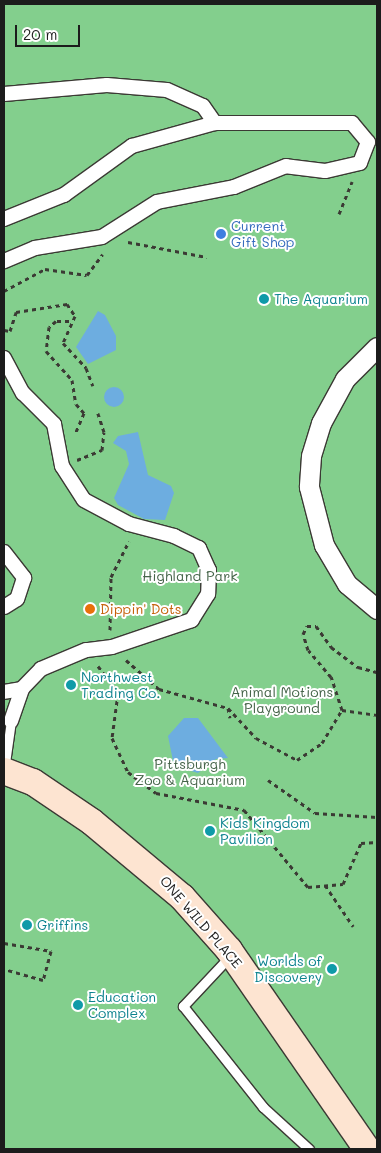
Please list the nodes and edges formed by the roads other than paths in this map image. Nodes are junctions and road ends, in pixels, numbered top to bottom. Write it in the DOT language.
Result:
graph roads {
  1 [pos="4,94"];
  2 [pos="215,123"];
  3 [pos="4,219"];
  4 [pos="4,261"];
  5 [pos="377,347"];
  6 [pos="4,358"];
  7 [pos="4,552"];
  8 [pos="4,607"];
  9 [pos="377,609"];
  10 [pos="22,688"];
  11 [pos="4,692"];
  12 [pos="11,721"];
  13 [pos="4,771"];
  14 [pos="232,954"];
  15 [pos="309,1149"];
  16 [pos="368,1149"];
  1 -- 2 [label="street"];
  2 -- 3 [label="street"];
  2 -- 4 [label="street"];
  5 -- 9 [label="street"];
  6 -- 10 [label="street"];
  7 -- 8 [label="street"];
  10 -- 11 [label="street"];
  10 -- 12 [label="street"];
  12 -- 13 [label="lane"];
  13 -- 14 [label="main road, ONE WILD PLACE"];
  14 -- 15 [label="lane"];
  14 -- 16 [label="main road, ONE WILD PLACE"];
}
